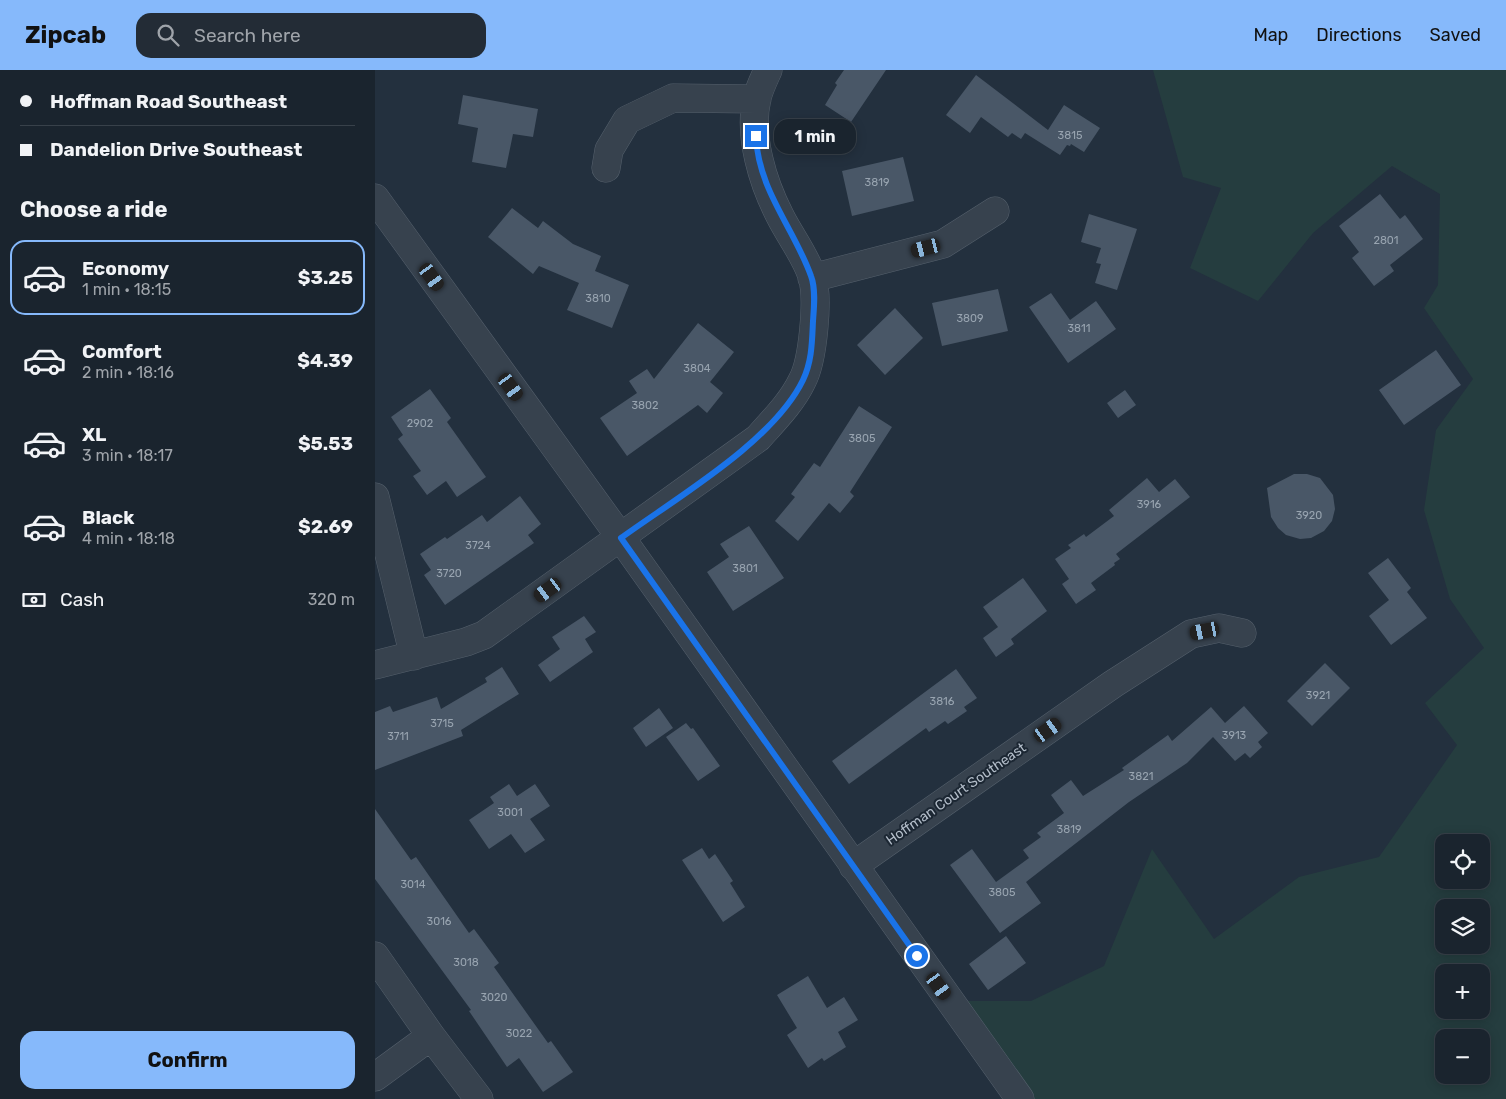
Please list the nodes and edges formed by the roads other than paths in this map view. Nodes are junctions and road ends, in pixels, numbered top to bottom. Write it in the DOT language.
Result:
graph roads {
  1 [pos="767,70"];
  2 [pos="757,99"];
  3 [pos="606,168"];
  4 [pos="375,198"];
  5 [pos="995,211"];
  6 [pos="812,278"];
  7 [pos="375,497"];
  8 [pos="621,538"];
  9 [pos="1242,634"];
  10 [pos="414,656"];
  11 [pos="375,665"];
  12 [pos="853,866"];
  13 [pos="375,956"];
  14 [pos="431,1036"];
  15 [pos="375,1078"];
  16 [pos="479,1099"];
  17 [pos="1020,1099"];
  1 -- 2 [label="street"];
  2 -- 3 [label="street"];
  2 -- 6 [label="street"];
  4 -- 8 [label="street"];
  5 -- 6 [label="street"];
  6 -- 8 [label="street"];
  7 -- 10 [label="street"];
  8 -- 10 [label="street"];
  8 -- 12 [label="street"];
  9 -- 12 [label="street, Hoffman Court Southeast"];
  10 -- 11 [label="street"];
  12 -- 17 [label="street"];
  13 -- 14 [label="street"];
  14 -- 15 [label="street"];
  14 -- 16 [label="street"];
}
